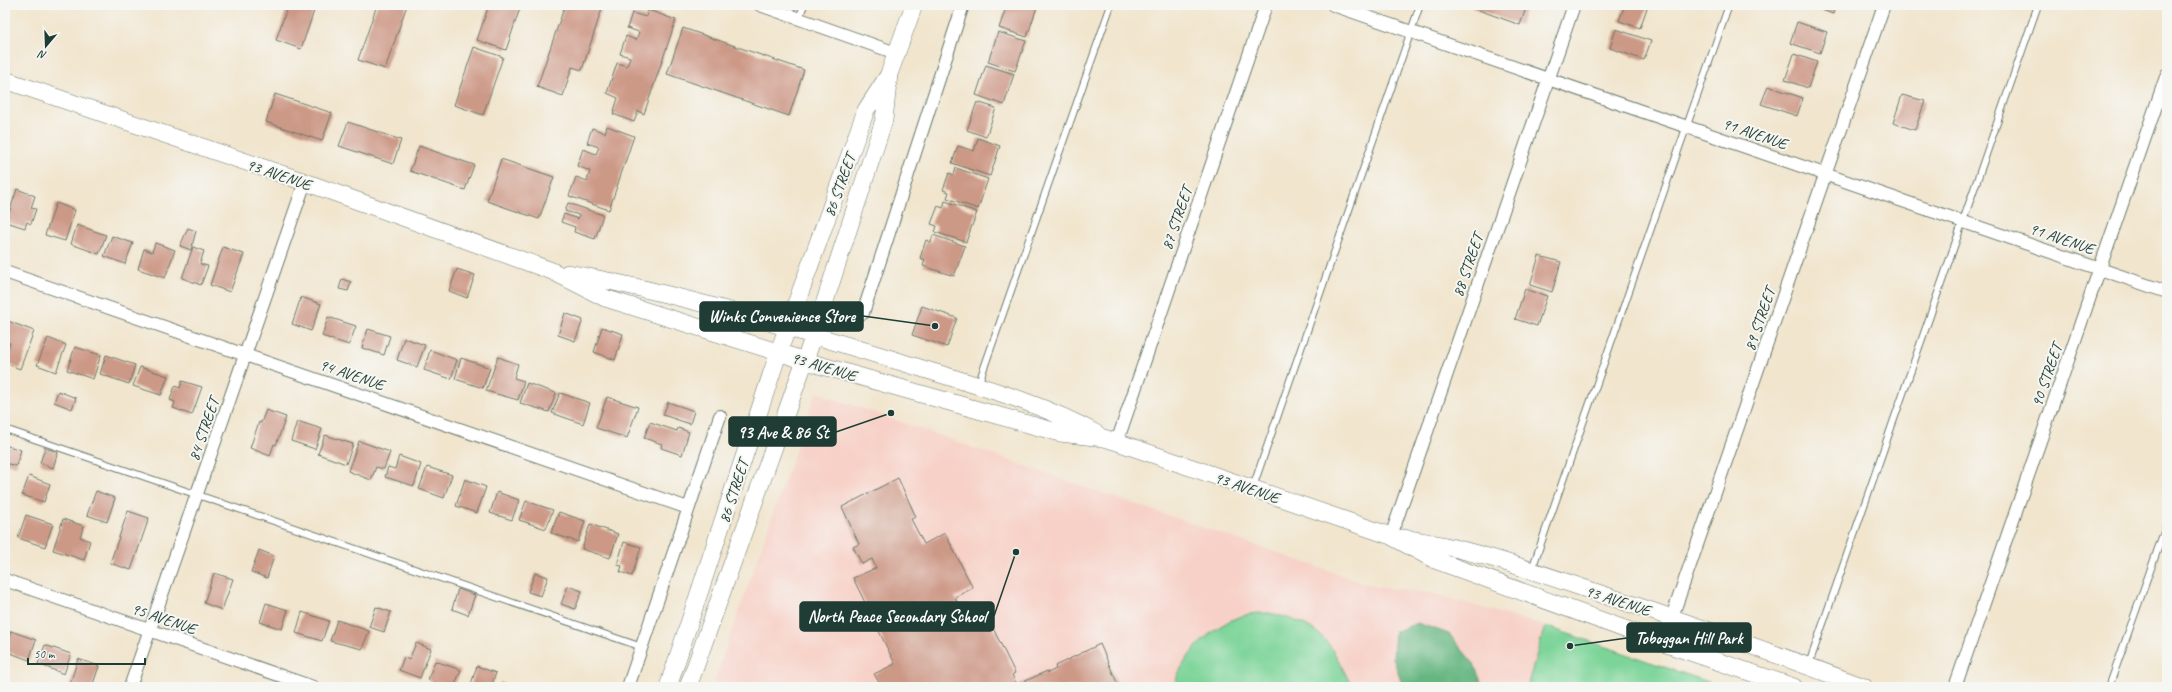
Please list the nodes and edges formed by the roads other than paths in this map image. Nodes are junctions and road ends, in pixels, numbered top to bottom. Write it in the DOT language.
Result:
graph roads {
  1 [pos="760,5"];
  2 [pos="804,5"];
  3 [pos="914,5"];
  4 [pos="963,5"];
  5 [pos="1111,5"];
  6 [pos="1266,5"];
  7 [pos="1333,5"];
  8 [pos="1420,5"];
  9 [pos="1574,5"];
  10 [pos="1730,5"];
  11 [pos="1884,5"];
  12 [pos="2038,5"];
  13 [pos="800,18"];
  14 [pos="1411,33"];
  15 [pos="896,53"];
  16 [pos="889,74"];
  17 [pos="2167,74"];
  18 [pos="5,80"];
  19 [pos="1548,80"];
  20 [pos="1688,127"];
  21 [pos="1826,174"];
  22 [pos="305,182"];
  23 [pos="1964,222"];
  24 [pos="2100,268"];
  25 [pos="552,271"];
  26 [pos="5,272"];
  27 [pos="2167,292"];
  28 [pos="863,313"];
  29 [pos="788,328"];
  30 [pos="814,335"];
  31 [pos="779,351"];
  32 [pos="245,354"];
  33 [pos="805,360"];
  34 [pos="978,386"];
  35 [pos="720,416"];
  36 [pos="5,429"];
  37 [pos="1110,440"];
  38 [pos="1252,489"];
  39 [pos="197,495"];
  40 [pos="688,508"];
  41 [pos="2167,523"];
  42 [pos="1391,536"];
  43 [pos="1532,571"];
  44 [pos="5,580"];
  45 [pos="1672,618"];
  46 [pos="150,630"];
  47 [pos="1663,643"];
  48 [pos="642,647"];
  49 [pos="1809,666"];
  50 [pos="130,687"];
  51 [pos="313,687"];
  52 [pos="628,687"];
  53 [pos="668,687"];
  54 [pos="688,687"];
  55 [pos="1794,687"];
  56 [pos="1864,687"];
  57 [pos="1955,687"];
  58 [pos="2109,687"];
  1 -- 13 [label="street"];
  2 -- 13 [label="lane"];
  3 -- 15 [label="main road, 86 STREET"];
  4 -- 28 [label="street"];
  5 -- 34 [label="lane"];
  6 -- 37 [label="street, 87 STREET"];
  7 -- 14 [label="street, 91 AVENUE"];
  8 -- 14 [label="lane"];
  9 -- 19 [label="street, 88 STREET"];
  10 -- 20 [label="lane"];
  11 -- 21 [label="street, 89 STREET"];
  12 -- 23 [label="lane"];
  13 -- 15 [label="street"];
  14 -- 19 [label="street, 91 AVENUE"];
  14 -- 38 [label="lane"];
  15 -- 16 [label="main road, 86 STREET"];
  16 -- 29 [label="main road, 86 STREET"];
  16 -- 30 [label="main road, 86 STREET"];
  17 -- 24 [label="street, 90 STREET"];
  18 -- 22 [label="main road, 93 AVENUE"];
  19 -- 20 [label="street, 91 AVENUE"];
  19 -- 42 [label="street, 88 STREET"];
  20 -- 21 [label="street, 91 AVENUE"];
  20 -- 43 [label="lane"];
  21 -- 23 [label="street, 91 AVENUE"];
  21 -- 45 [label="street, 89 STREET"];
  22 -- 25 [label="main road, 93 AVENUE"];
  22 -- 32 [label="street, 84 STREET"];
  23 -- 24 [label="street, 91 AVENUE"];
  23 -- 49 [label="lane"];
  24 -- 27 [label="street, 91 AVENUE"];
  24 -- 57 [label="street, 90 STREET"];
  25 -- 29 [label="main road, 93 AVENUE"];
  25 -- 31 [label="main road, 93 AVENUE"];
  26 -- 32 [label="street, 94 AVENUE"];
  29 -- 30 [label="main road, 93 AVENUE"];
  29 -- 31 [label="main road, 86 STREET"];
  30 -- 33 [label="main road, 86 STREET"];
  30 -- 34 [label="main road, 93 AVENUE"];
  31 -- 33 [label="main road, 93 AVENUE"];
  31 -- 53 [label="main road, 86 STREET"];
  32 -- 39 [label="street, 84 STREET"];
  32 -- 40 [label="street, 94 AVENUE"];
  33 -- 37 [label="main road, 93 AVENUE"];
  33 -- 54 [label="main road, 86 STREET"];
  34 -- 37 [label="main road, 93 AVENUE"];
  35 -- 40 [label="street"];
  36 -- 39 [label="lane"];
  37 -- 38 [label="main road, 93 AVENUE"];
  38 -- 42 [label="main road, 93 AVENUE"];
  39 -- 46 [label="street, 84 STREET"];
  39 -- 48 [label="lane"];
  40 -- 48 [label="street"];
  41 -- 58 [label="lane"];
  42 -- 43 [label="main road, 93 AVENUE"];
  42 -- 47 [label="main road, 93 AVENUE"];
  43 -- 45 [label="main road, 93 AVENUE"];
  44 -- 46 [label="street, 95 AVENUE"];
  45 -- 47 [label="street, 89 STREET"];
  45 -- 49 [label="main road, 93 AVENUE"];
  46 -- 50 [label="street, 84 STREET"];
  46 -- 51 [label="street, 95 AVENUE"];
  47 -- 55 [label="main road, 93 AVENUE"];
  48 -- 52 [label="street"];
  49 -- 56 [label="main road, 93 AVENUE"];
}
